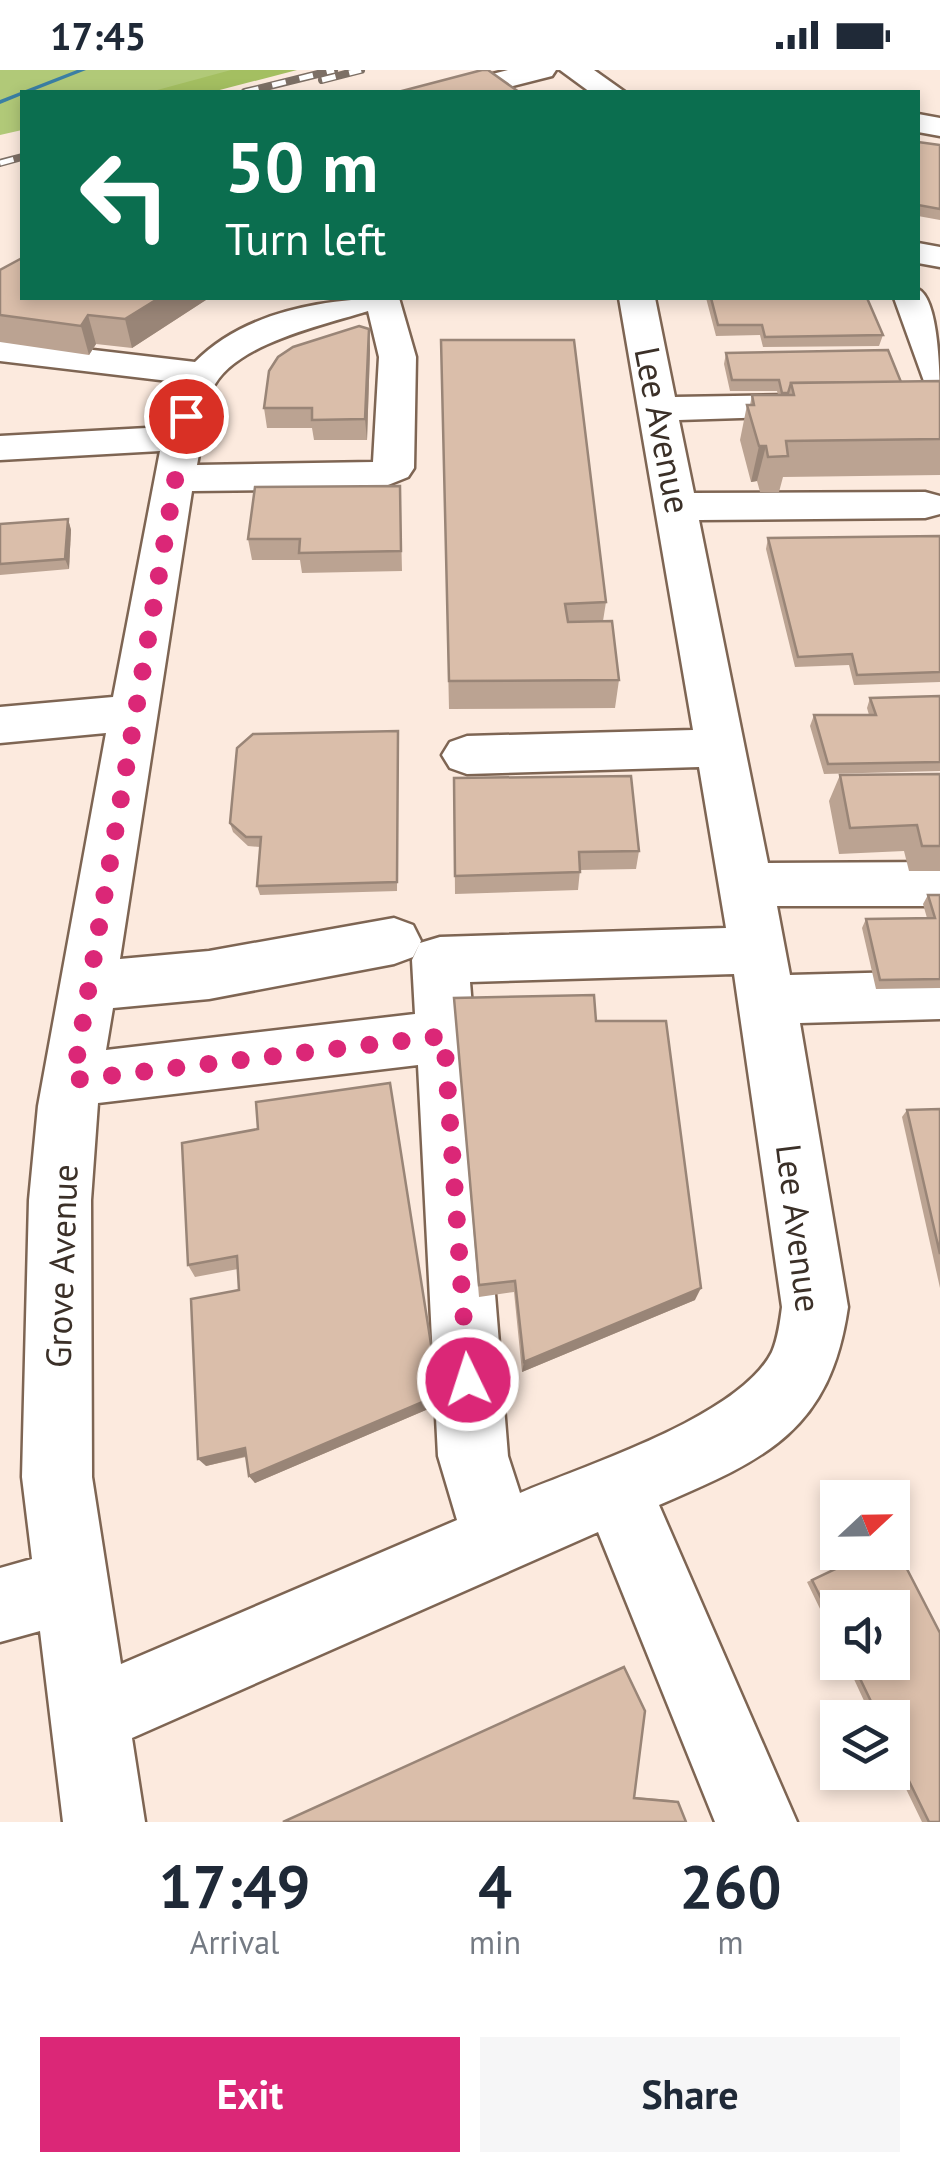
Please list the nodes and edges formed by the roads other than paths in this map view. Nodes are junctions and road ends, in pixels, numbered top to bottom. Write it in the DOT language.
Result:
graph roads {
  1 [pos="542,70"];
  2 [pos="574,70"];
  3 [pos="464,90"];
  4 [pos="607,90"];
  5 [pos="254,300"];
  6 [pos="366,300"];
  7 [pos="382,300"];
  8 [pos="637,300"];
  9 [pos="913,300"];
  10 [pos="281,327"];
  11 [pos="0,350"];
  12 [pos="202,374"];
  13 [pos="940,378"];
  14 [pos="940,391"];
  15 [pos="660,409"];
  16 [pos="0,448"];
  17 [pos="180,458"];
  18 [pos="925,505"];
  19 [pos="678,507"];
  20 [pos="136,712"];
  21 [pos="0,725"];
  22 [pos="722,748"];
  23 [pos="467,754"];
  24 [pos="940,884"];
  25 [pos="746,885"];
  26 [pos="394,940"];
  27 [pos="762,975"];
  28 [pos="89,986"];
  29 [pos="940,995"];
  30 [pos="444,1036"];
  31 [pos="73,1080"];
  32 [pos="616,1488"];
  33 [pos="499,1539"];
  34 [pos="72,1586"];
  35 [pos="0,1606"];
  36 [pos="89,1717"];
  37 [pos="104,1822"];
  38 [pos="756,1822"];
  1 -- 3 [label="street"];
  2 -- 4 [label="street"];
  5 -- 10 [label="street"];
  6 -- 10 [label="street"];
  7 -- 17 [label="street"];
  8 -- 15 [label="street, Lee Avenue"];
  9 -- 13 [label="street"];
  10 -- 12 [label="street"];
  11 -- 12 [label="street"];
  12 -- 17 [label="street, Grove Avenue"];
  14 -- 15 [label="street"];
  15 -- 19 [label="street, Lee Avenue"];
  16 -- 17 [label="street"];
  17 -- 20 [label="street, Grove Avenue"];
  18 -- 19 [label="street"];
  19 -- 22 [label="street, Lee Avenue"];
  20 -- 21 [label="street"];
  20 -- 28 [label="street, Grove Avenue"];
  22 -- 23 [label="street"];
  22 -- 25 [label="street, Lee Avenue"];
  24 -- 25 [label="street"];
  25 -- 27 [label="street, Lee Avenue"];
  26 -- 28 [label="street"];
  27 -- 29 [label="street"];
  27 -- 30 [label="street"];
  27 -- 32 [label="street, Lee Avenue"];
  28 -- 31 [label="street, Grove Avenue"];
  30 -- 31 [label="street"];
  30 -- 33 [label="street"];
  31 -- 34 [label="street, Grove Avenue"];
  32 -- 33 [label="street, Lee Avenue"];
  32 -- 38 [label="street"];
  33 -- 36 [label="street, Lee Avenue"];
  34 -- 35 [label="street"];
  34 -- 36 [label="street, Grove Avenue"];
  36 -- 37 [label="street, Grove Avenue"];
}
